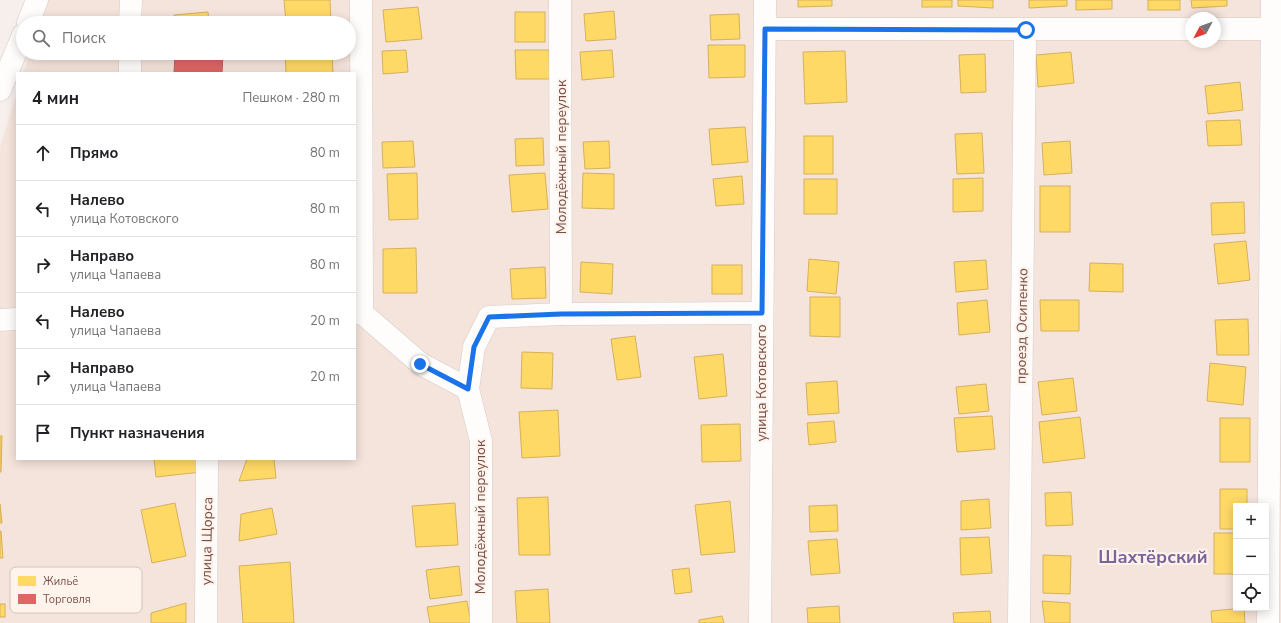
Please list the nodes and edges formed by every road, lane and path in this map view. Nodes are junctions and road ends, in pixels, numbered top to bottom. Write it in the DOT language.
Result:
graph roads {
  1 [pos="38,0"];
  2 [pos="131,0"];
  3 [pos="361,0"];
  4 [pos="560,0"];
  5 [pos="766,0"];
  6 [pos="1272,0"];
  7 [pos="31,16"];
  8 [pos="130,16"];
  9 [pos="765,29"];
  10 [pos="1185,29"];
  11 [pos="1221,29"];
  12 [pos="1272,29"];
  13 [pos="1026,30"];
  14 [pos="16,52"];
  15 [pos="130,60"];
  16 [pos="130,72"];
  17 [pos="0,90"];
  18 [pos="359,313"];
  19 [pos="762,313"];
  20 [pos="561,314"];
  21 [pos="16,319"];
  22 [pos="0,320"];
  23 [pos="468,389"];
  24 [pos="208,460"];
  25 [pos="206,623"];
  26 [pos="481,623"];
  27 [pos="760,623"];
  28 [pos="1019,623"];
  29 [pos="1268,623"];
  1 -- 7 [label="street"];
  2 -- 8 [label="street"];
  3 -- 18 [label="street"];
  4 -- 20 [label="street, Молодёжный переулок"];
  5 -- 9 [label="street, улица Котовского"];
  6 -- 12 [label="street"];
  9 -- 13 [label="street"];
  9 -- 19 [label="street, улица Котовского"];
  10 -- 13 [label="street"];
  11 -- 12 [label="street"];
  12 -- 29 [label="street"];
  13 -- 28 [label="street, проезд Осипенко"];
  14 -- 17 [label="street"];
  15 -- 16 [label="street"];
  18 -- 23 [label="street"];
  19 -- 20 [label="street"];
  19 -- 27 [label="street, улица Котовского"];
  20 -- 23 [label="street"];
  21 -- 22 [label="street"];
  23 -- 26 [label="street, Молодёжный переулок"];
  24 -- 25 [label="street, улица Щорса"];
}
